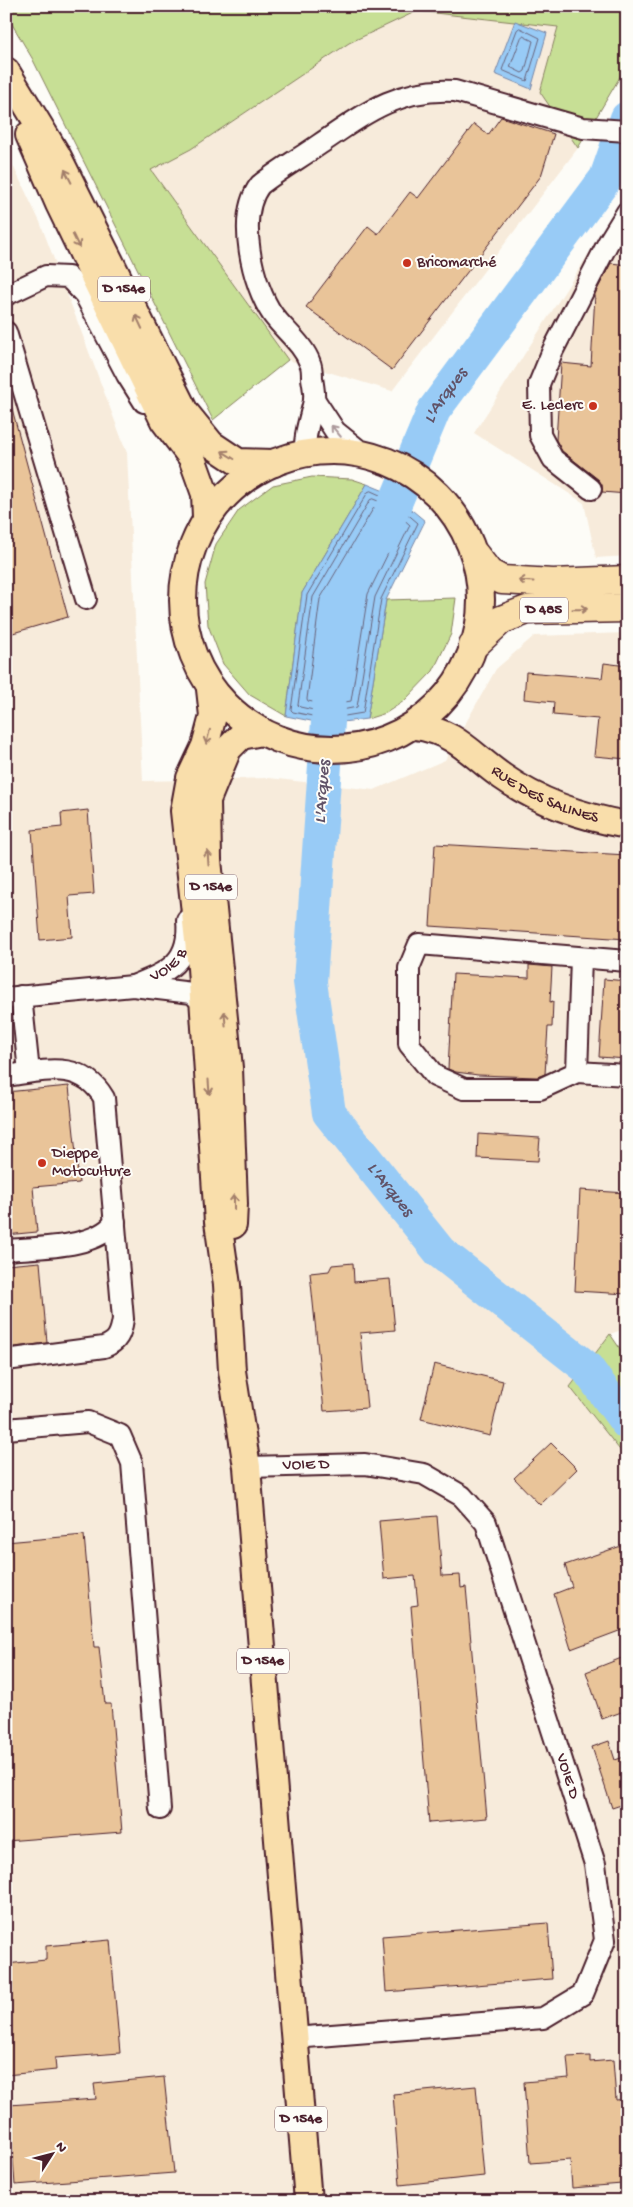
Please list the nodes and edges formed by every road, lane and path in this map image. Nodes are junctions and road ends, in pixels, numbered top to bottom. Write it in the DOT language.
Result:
graph roads {
  1 [pos="6,71"];
  2 [pos="6,84"];
  3 [pos="627,132"];
  4 [pos="627,212"];
  5 [pos="6,295"];
  6 [pos="6,332"];
  7 [pos="12,368"];
  8 [pos="314,399"];
  9 [pos="305,453"];
  10 [pos="366,456"];
  11 [pos="192,458"];
  12 [pos="274,463"];
  13 [pos="591,489"];
  14 [pos="206,517"];
  15 [pos="475,555"];
  16 [pos="627,580"];
  17 [pos="86,599"];
  18 [pos="627,608"];
  19 [pos="473,646"];
  20 [pos="455,687"];
  21 [pos="210,689"];
  22 [pos="415,726"];
  23 [pos="272,736"];
  24 [pos="470,749"];
  25 [pos="184,810"];
  26 [pos="627,824"];
  27 [pos="581,958"];
  28 [pos="627,961"];
  29 [pos="133,986"];
  30 [pos="14,997"];
  31 [pos="203,1004"];
  32 [pos="29,1072"];
  33 [pos="577,1072"];
  34 [pos="627,1075"];
  35 [pos="6,1076"];
  36 [pos="115,1222"];
  37 [pos="6,1250"];
  38 [pos="227,1286"];
  39 [pos="6,1360"];
  40 [pos="6,1428"];
  41 [pos="247,1467"];
  42 [pos="160,1809"];
  43 [pos="294,2038"];
  44 [pos="308,2201"];
  12 -- 1 [label="main road, D 154e, one-way"];
  2 -- 11 [label="main road, D 154e, one-way"];
  3 -- 8 [label="lane"];
  4 -- 13 [label="lane"];
  5 -- 11 [label="lane"];
  6 -- 7 [label="lane"];
  7 -- 17 [label="lane"];
  8 -- 9 [label="lane"];
  10 -- 8 [label="lane, one-way"];
  9 -- 10 [label="main road"];
  9 -- 12 [label="main road"];
  10 -- 15 [label="main road"];
  11 -- 14 [label="main road, D 154e"];
  12 -- 14 [label="main road"];
  14 -- 21 [label="main road"];
  16 -- 15 [label="highway, D 485, one-way"];
  15 -- 19 [label="main road"];
  19 -- 18 [label="highway, D 485, one-way"];
  19 -- 20 [label="main road"];
  20 -- 22 [label="main road"];
  20 -- 24 [label="main road, RUE DES SALINES"];
  21 -- 23 [label="main road"];
  21 -- 25 [label="main road, D 154e, one-way"];
  22 -- 23 [label="main road"];
  22 -- 24 [label="main road, RUE DES SALINES"];
  38 -- 23 [label="main road, D 154e, one-way"];
  24 -- 26 [label="main road, RUE DES SALINES"];
  25 -- 29 [label="lane, VOIE B"];
  25 -- 31 [label="main road, D 154e"];
  27 -- 28 [label="lane"];
  27 -- 33 [label="lane"];
  27 -- 33 [label="lane"];
  29 -- 30 [label="lane, VOIE B"];
  29 -- 31 [label="lane, VOIE B"];
  30 -- 32 [label="lane"];
  31 -- 38 [label="main road, D 154e, one-way"];
  32 -- 35 [label="lane"];
  32 -- 36 [label="lane"];
  33 -- 34 [label="lane"];
  36 -- 37 [label="lane"];
  36 -- 39 [label="lane"];
  38 -- 41 [label="main road, D 154e"];
  40 -- 42 [label="lane"];
  41 -- 43 [label="main road, D 154e"];
  41 -- 43 [label="lane, VOIE D"];
  43 -- 44 [label="main road, D 154e"];
}
